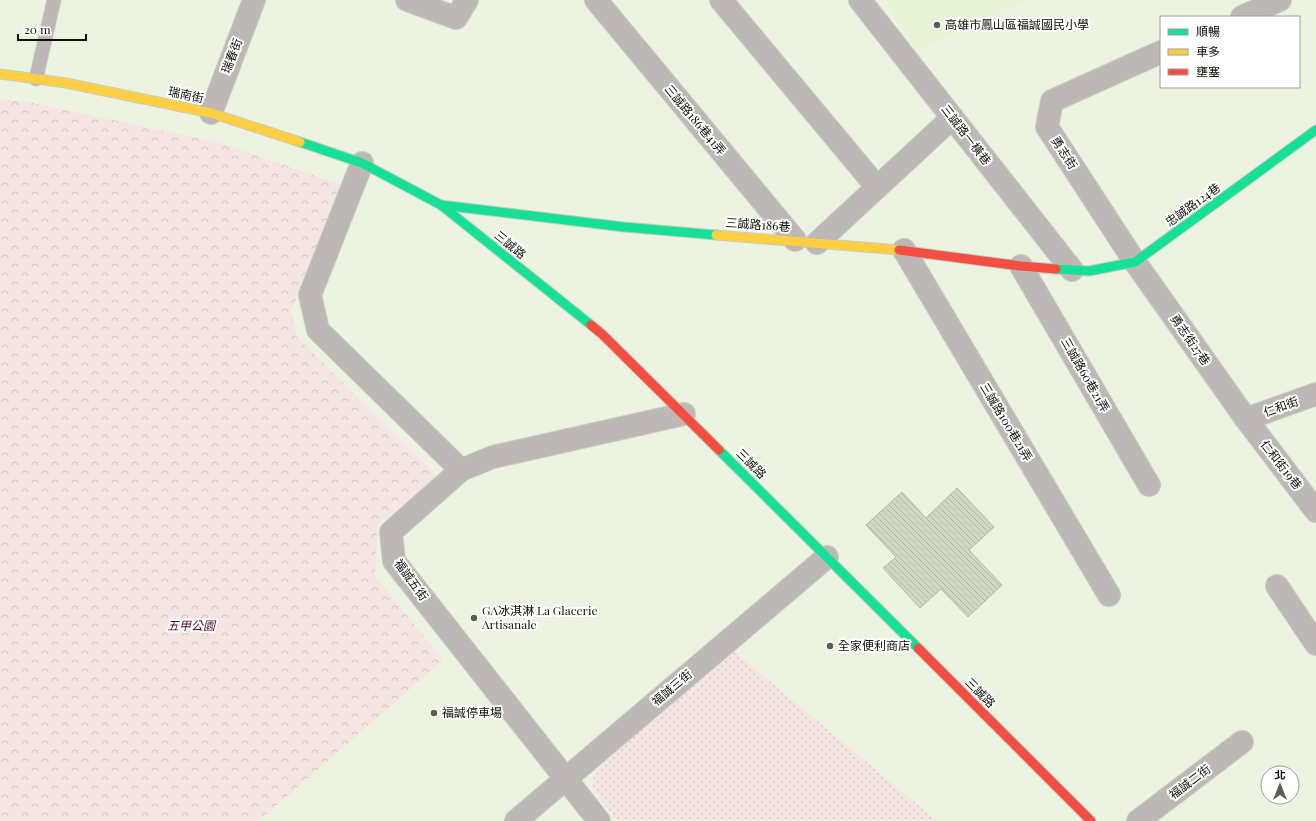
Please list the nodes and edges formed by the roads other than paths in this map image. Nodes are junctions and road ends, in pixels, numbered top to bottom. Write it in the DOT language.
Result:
graph roads {
  1 [pos="54,0"];
  2 [pos="254,0"];
  3 [pos="408,0"];
  4 [pos="467,0"];
  5 [pos="596,0"];
  6 [pos="721,0"];
  7 [pos="860,0"];
  8 [pos="1280,0"];
  9 [pos="1244,16"];
  10 [pos="1160,52"];
  11 [pos="0,74"];
  12 [pos="36,79"];
  13 [pos="210,113"];
  14 [pos="952,118"];
  15 [pos="1316,130"];
  16 [pos="362,163"];
  17 [pos="877,187"];
  18 [pos="441,205"];
  19 [pos="795,240"];
  20 [pos="817,243"];
  21 [pos="904,250"];
  22 [pos="1135,262"];
  23 [pos="1021,266"];
  24 [pos="1072,270"];
  25 [pos="1316,394"];
  26 [pos="684,414"];
  27 [pos="1246,419"];
  28 [pos="461,470"];
  29 [pos="1149,485"];
  30 [pos="1316,511"];
  31 [pos="827,556"];
  32 [pos="1277,586"];
  33 [pos="1109,595"];
  34 [pos="1316,644"];
  35 [pos="1242,742"];
  36 [pos="566,778"];
  37 [pos="516,821"];
  38 [pos="599,821"];
  39 [pos="1090,821"];
  40 [pos="1138,821"];
  1 -- 12 [label="lane"];
  2 -- 13 [label="street, 瑞春街"];
  3 -- 4 [label="street"];
  5 -- 19 [label="street, 三誠路186巷41弄"];
  6 -- 17 [label="street"];
  7 -- 14 [label="street, 三誠路一橫巷"];
  8 -- 9 [label="street"];
  10 -- 22 [label="street, 勇志街"];
  11 -- 12 [label="street, 瑞南街"];
  12 -- 13 [label="street, 瑞南街"];
  13 -- 16 [label="street, 瑞南街"];
  14 -- 17 [label="street"];
  14 -- 24 [label="street, 三誠路一橫巷"];
  15 -- 22 [label="street, 忠誠路124巷"];
  16 -- 18 [label="street, 三誠路"];
  16 -- 28 [label="street"];
  17 -- 20 [label="street"];
  18 -- 19 [label="street, 三誠路186巷"];
  18 -- 26 [label="street, 三誠路"];
  19 -- 20 [label="street, 三誠路186巷"];
  20 -- 21 [label="street, 三誠路186巷"];
  21 -- 23 [label="street, 三誠路186巷"];
  21 -- 33 [label="street, 三誠路100巷21弄"];
  22 -- 24 [label="street, 忠誠路124巷"];
  22 -- 27 [label="street, 勇志街27巷"];
  23 -- 24 [label="street, 三誠路186巷"];
  23 -- 29 [label="street, 三誠路60巷21弄"];
  25 -- 27 [label="street, 仁和街"];
  26 -- 28 [label="street, 福誠五街"];
  26 -- 31 [label="street, 三誠路"];
  27 -- 30 [label="street, 仁和街19巷"];
  28 -- 36 [label="street, 福誠五街"];
  31 -- 36 [label="street, 福誠三街"];
  31 -- 39 [label="street, 三誠路"];
  32 -- 34 [label="street"];
  35 -- 40 [label="street, 福誠二街"];
  36 -- 37 [label="street, 福誠三街"];
  36 -- 38 [label="street, 福誠五街"];
}
